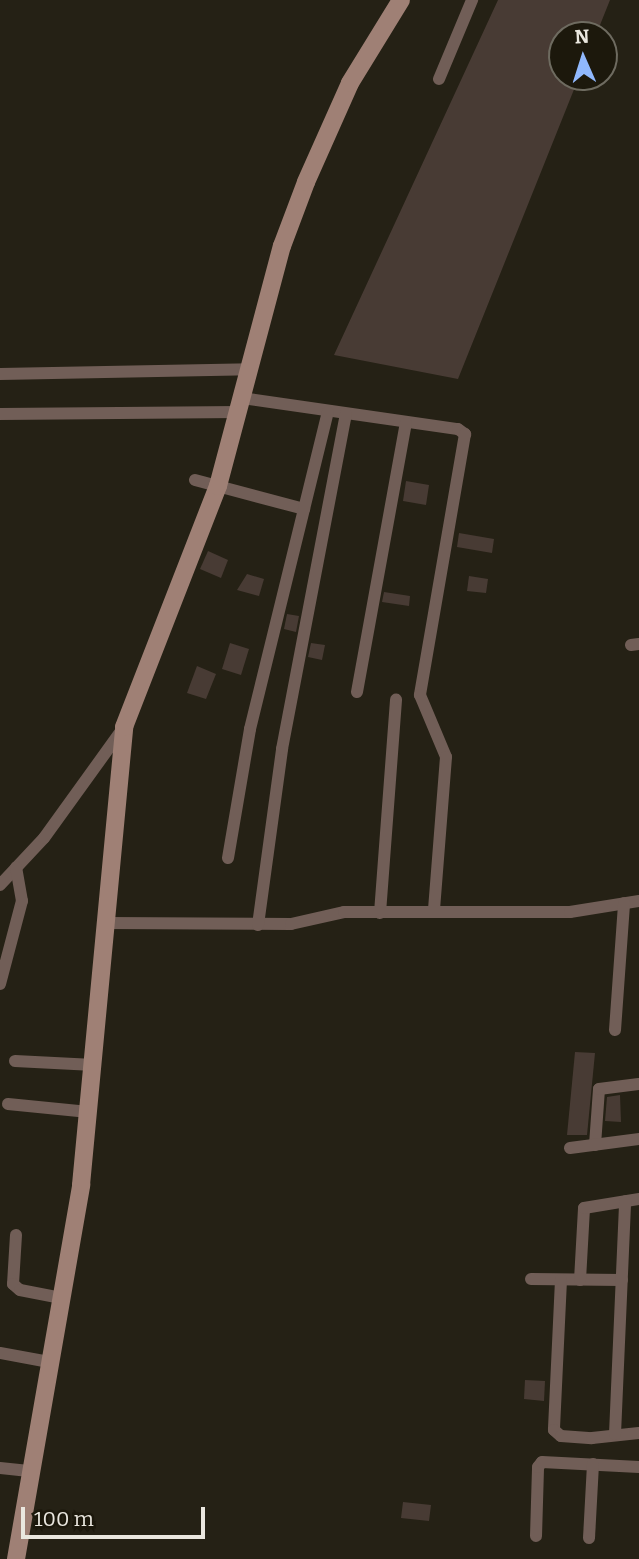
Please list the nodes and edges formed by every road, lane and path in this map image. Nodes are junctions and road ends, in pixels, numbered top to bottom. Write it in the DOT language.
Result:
graph roads {
  1 [pos="401,0"];
  2 [pos="472,0"];
  3 [pos="439,79"];
  4 [pos="250,369"];
  5 [pos="0,374"];
  6 [pos="241,405"];
  7 [pos="328,412"];
  8 [pos="0,414"];
  9 [pos="346,414"];
  10 [pos="406,423"];
  11 [pos="195,480"];
  12 [pos="218,486"];
  13 [pos="304,509"];
  14 [pos="356,692"];
  15 [pos="396,700"];
  16 [pos="124,727"];
  17 [pos="228,858"];
  18 [pos="16,868"];
  19 [pos="0,885"];
  20 [pos="639,901"];
  21 [pos="624,903"];
  22 [pos="434,911"];
  23 [pos="380,913"];
  24 [pos="106,923"];
  25 [pos="258,925"];
  26 [pos="0,984"];
  27 [pos="615,1030"];
  28 [pos="15,1061"];
  29 [pos="94,1065"];
  30 [pos="639,1084"];
  31 [pos="8,1104"];
  32 [pos="89,1112"];
  33 [pos="639,1139"];
  34 [pos="595,1144"];
  35 [pos="570,1148"];
  36 [pos="639,1199"];
  37 [pos="625,1200"];
  38 [pos="16,1236"];
  39 [pos="531,1279"];
  40 [pos="561,1280"];
  41 [pos="580,1280"];
  42 [pos="622,1280"];
  43 [pos="61,1298"];
  44 [pos="0,1353"];
  45 [pos="49,1362"];
  46 [pos="639,1433"];
  47 [pos="615,1434"];
  48 [pos="593,1464"];
  49 [pos="639,1467"];
  50 [pos="0,1468"];
  51 [pos="29,1471"];
  52 [pos="536,1536"];
  53 [pos="589,1538"];
  54 [pos="16,1559"];
  1 -- 4 [label="street"];
  2 -- 3 [label="street"];
  4 -- 5 [label="street"];
  4 -- 6 [label="street"];
  6 -- 7 [label="street"];
  6 -- 8 [label="street"];
  6 -- 12 [label="street"];
  7 -- 9 [label="street"];
  7 -- 13 [label="street"];
  9 -- 10 [label="street"];
  9 -- 25 [label="street"];
  10 -- 14 [label="street"];
  10 -- 22 [label="street"];
  11 -- 12 [label="street"];
  12 -- 13 [label="street"];
  12 -- 16 [label="street"];
  13 -- 17 [label="street"];
  15 -- 23 [label="street"];
  16 -- 18 [label="street"];
  16 -- 24 [label="street"];
  18 -- 19 [label="street"];
  18 -- 26 [label="street"];
  20 -- 21 [label="street"];
  21 -- 22 [label="street"];
  21 -- 27 [label="street"];
  22 -- 23 [label="street"];
  23 -- 25 [label="street"];
  24 -- 25 [label="street"];
  24 -- 29 [label="street"];
  28 -- 29 [label="street"];
  29 -- 32 [label="street"];
  30 -- 34 [label="street"];
  31 -- 32 [label="street"];
  32 -- 43 [label="street"];
  33 -- 34 [label="street"];
  34 -- 35 [label="street"];
  36 -- 37 [label="street"];
  37 -- 41 [label="street"];
  37 -- 42 [label="street"];
  38 -- 43 [label="street"];
  39 -- 40 [label="street"];
  40 -- 41 [label="street"];
  40 -- 47 [label="street"];
  41 -- 42 [label="street"];
  42 -- 47 [label="street"];
  43 -- 45 [label="street"];
  44 -- 45 [label="street"];
  45 -- 51 [label="street"];
  46 -- 47 [label="street"];
  48 -- 49 [label="street"];
  48 -- 52 [label="street"];
  48 -- 53 [label="street"];
  50 -- 51 [label="street"];
  51 -- 54 [label="street"];
}
